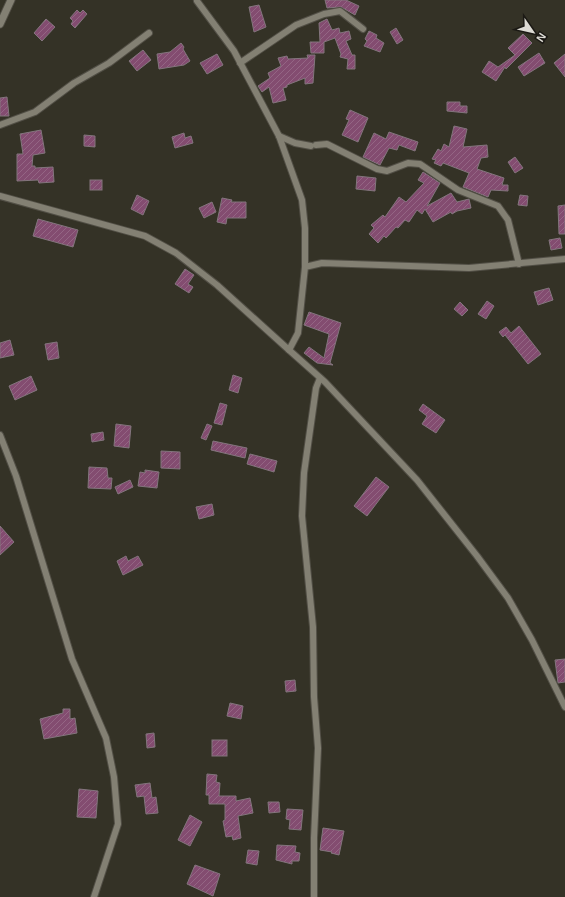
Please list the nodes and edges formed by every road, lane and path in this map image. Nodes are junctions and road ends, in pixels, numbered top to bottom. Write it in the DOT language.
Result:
graph roads {
  1 [pos="11,0"];
  2 [pos="197,0"];
  3 [pos="0,24"];
  4 [pos="363,29"];
  5 [pos="149,33"];
  6 [pos="240,63"];
  7 [pos="0,125"];
  8 [pos="279,136"];
  9 [pos="0,196"];
  10 [pos="565,259"];
  11 [pos="519,264"];
  12 [pos="305,267"];
  13 [pos="289,350"];
  14 [pos="320,378"];
  15 [pos="0,435"];
  16 [pos="565,707"];
  17 [pos="94,897"];
  18 [pos="314,897"];
  1 -- 3 [label="street"];
  2 -- 6 [label="street"];
  4 -- 6 [label="street"];
  5 -- 7 [label="street"];
  6 -- 8 [label="street"];
  8 -- 11 [label="street"];
  8 -- 12 [label="street"];
  9 -- 13 [label="street"];
  10 -- 11 [label="street"];
  11 -- 12 [label="street"];
  12 -- 13 [label="street"];
  13 -- 14 [label="street"];
  14 -- 16 [label="street"];
  14 -- 18 [label="street"];
  15 -- 17 [label="street"];
}
